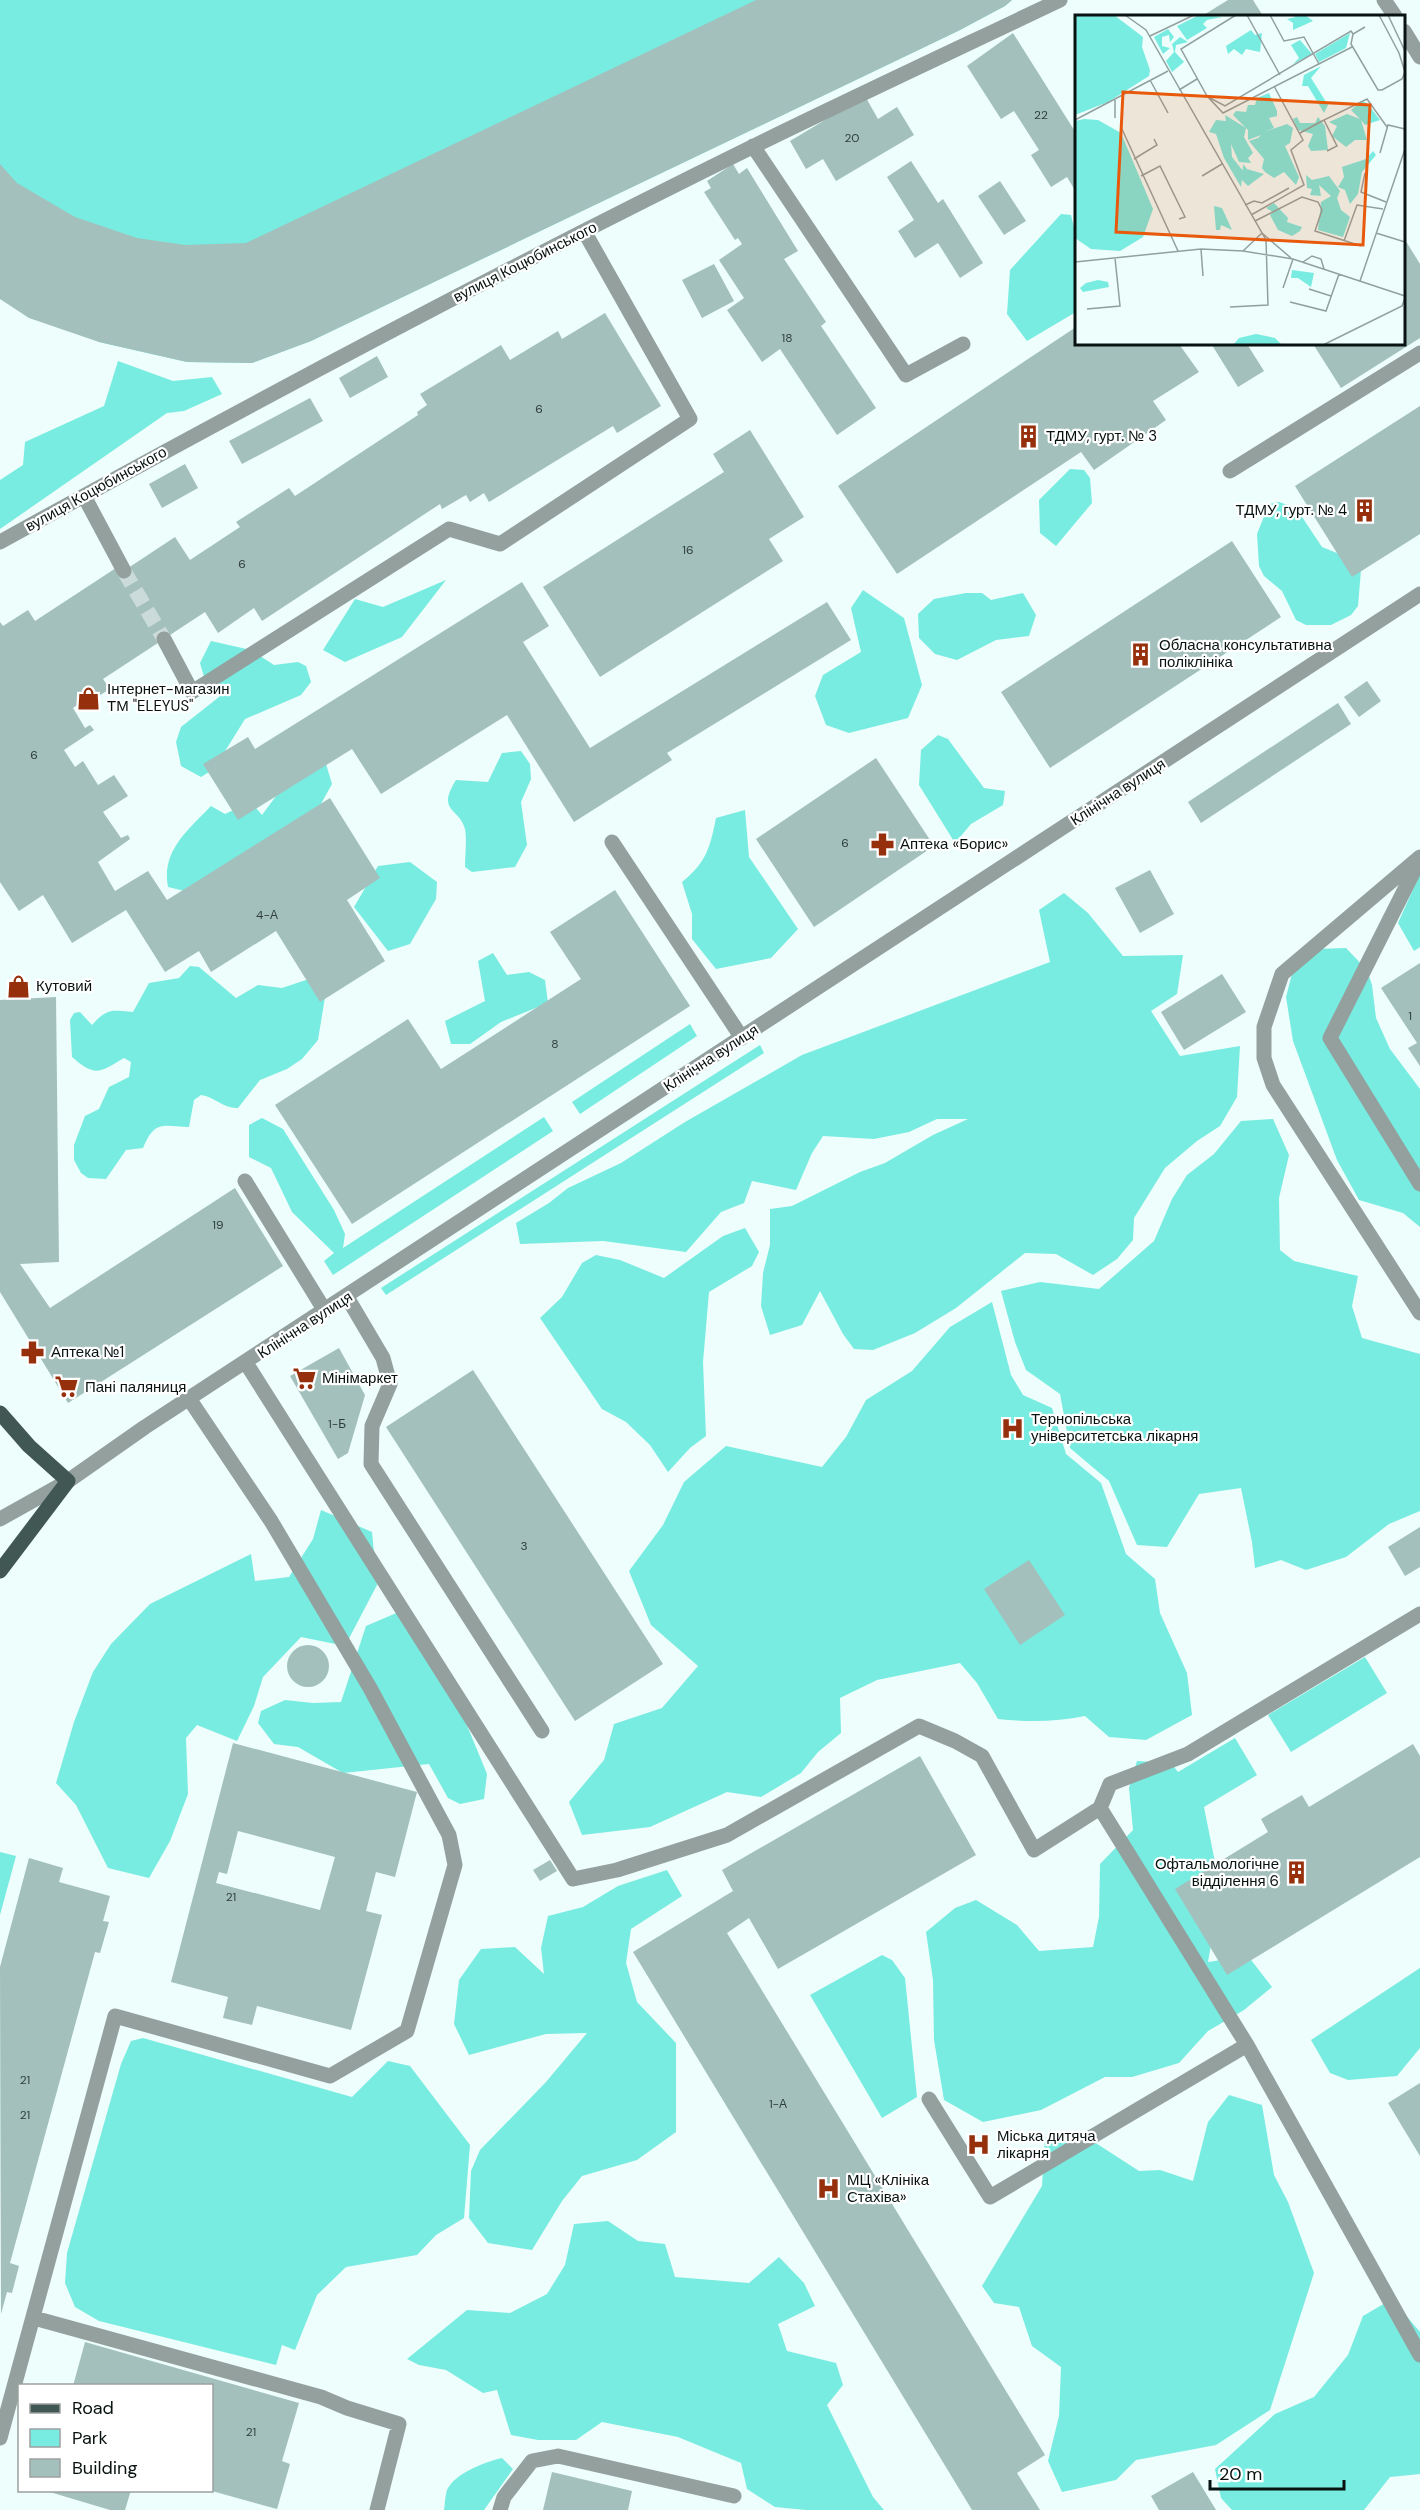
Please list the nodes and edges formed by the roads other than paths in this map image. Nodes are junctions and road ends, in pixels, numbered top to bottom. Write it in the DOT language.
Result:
graph roads {
  1 [pos="1060,0"];
  2 [pos="1384,0"];
  3 [pos="1394,15"];
  4 [pos="1405,33"];
  5 [pos="1420,57"];
  6 [pos="753,146"];
  7 [pos="584,231"];
  8 [pos="963,344"];
  9 [pos="1420,353"];
  10 [pos="1230,471"];
  11 [pos="84,496"];
  12 [pos="0,542"];
  13 [pos="124,571"];
  14 [pos="1420,594"];
  15 [pos="164,639"];
  16 [pos="612,842"];
  17 [pos="1420,858"];
  18 [pos="742,1038"];
  19 [pos="245,1181"];
  20 [pos="1420,1184"];
  21 [pos="347,1297"];
  22 [pos="325,1311"];
  23 [pos="1420,1313"];
  24 [pos="246,1363"];
  25 [pos="190,1400"];
  26 [pos="0,1413"];
  27 [pos="68,1481"];
  28 [pos="0,1519"];
  29 [pos="0,1571"];
  30 [pos="1420,1614"];
  31 [pos="542,1731"];
  32 [pos="1100,1808"];
  33 [pos="1247,2045"];
  34 [pos="929,2099"];
  35 [pos="34,2318"];
  36 [pos="1420,2355"];
  37 [pos="0,2438"];
  38 [pos="734,2496"];
  39 [pos="377,2510"];
  40 [pos="500,2510"];
  1 -- 6 [label="street, вулиця Коцюбинського"];
  2 -- 3 [label="street"];
  4 -- 5 [label="street"];
  6 -- 7 [label="street, вулиця Коцюбинського"];
  6 -- 8 [label="street"];
  7 -- 11 [label="street, вулиця Коцюбинського"];
  7 -- 15 [label="street"];
  9 -- 10 [label="street"];
  11 -- 12 [label="street, вулиця Коцюбинського"];
  11 -- 13 [label="street"];
  14 -- 18 [label="street, Клінічна вулиця"];
  16 -- 18 [label="street"];
  17 -- 20 [label="street"];
  17 -- 23 [label="street"];
  18 -- 21 [label="street, Клінічна вулиця"];
  19 -- 22 [label="street"];
  21 -- 22 [label="street, Клінічна вулиця"];
  21 -- 31 [label="street"];
  22 -- 24 [label="street, Клінічна вулиця"];
  24 -- 25 [label="street, Клінічна вулиця"];
  24 -- 32 [label="street"];
  25 -- 27 [label="street, Клінічна вулиця"];
  25 -- 35 [label="street"];
  26 -- 27 [label="main road"];
  27 -- 28 [label="street, Клінічна вулиця"];
  27 -- 29 [label="main road"];
  30 -- 32 [label="street"];
  32 -- 33 [label="street"];
  33 -- 34 [label="street"];
  33 -- 36 [label="street"];
  35 -- 37 [label="street"];
  35 -- 39 [label="street"];
  38 -- 40 [label="street"];
}
